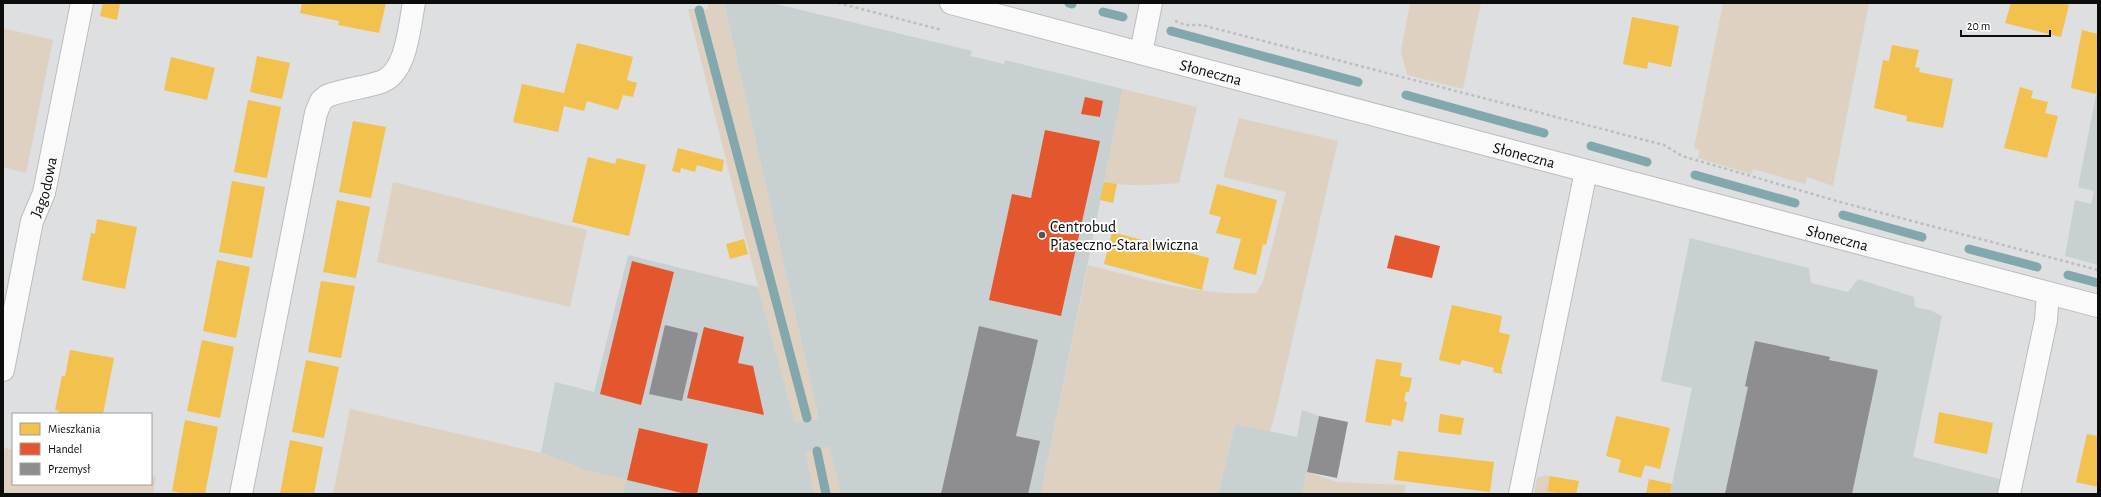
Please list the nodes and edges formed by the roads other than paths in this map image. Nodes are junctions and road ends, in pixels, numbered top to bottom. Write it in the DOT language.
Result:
graph roads {
  1 [pos="82,3"];
  2 [pos="414,3"];
  3 [pos="951,3"];
  4 [pos="1150,8"];
  5 [pos="1141,53"];
  6 [pos="1586,171"];
  7 [pos="2048,293"];
  8 [pos="2098,306"];
  9 [pos="3,370"];
  10 [pos="241,494"];
  11 [pos="1520,494"];
  12 [pos="2009,494"];
  1 -- 9 [label="main road, Jagodowa"];
  2 -- 10 [label="main road"];
  3 -- 5 [label="main road, Słoneczna"];
  4 -- 5 [label="main road"];
  5 -- 6 [label="main road, Słoneczna"];
  6 -- 7 [label="main road, Słoneczna"];
  6 -- 11 [label="main road"];
  7 -- 8 [label="main road, Słoneczna"];
  7 -- 12 [label="main road"];
}
